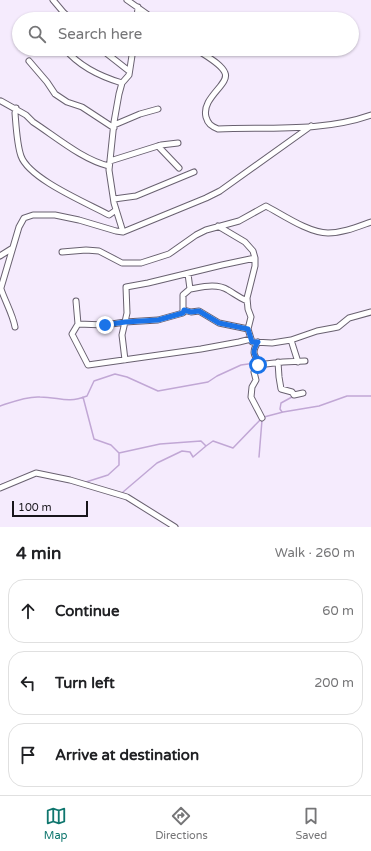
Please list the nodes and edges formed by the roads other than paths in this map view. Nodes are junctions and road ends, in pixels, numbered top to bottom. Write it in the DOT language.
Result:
graph roads {
  1 [pos="53,0"];
  2 [pos="127,0"];
  3 [pos="138,8"];
  4 [pos="63,12"];
  5 [pos="138,12"];
  6 [pos="144,12"];
  7 [pos="71,56"];
  8 [pos="110,56"];
  9 [pos="132,56"];
  10 [pos="206,56"];
  11 [pos="29,61"];
  12 [pos="129,71"];
  13 [pos="122,83"];
  14 [pos="1,101"];
  15 [pos="16,108"];
  16 [pos="158,109"];
  17 [pos="371,115"];
  18 [pos="311,126"];
  19 [pos="114,127"];
  20 [pos="178,143"];
  21 [pos="158,146"];
  22 [pos="110,164"];
  23 [pos="179,168"];
  24 [pos="194,172"];
  25 [pos="114,199"];
  26 [pos="116,210"];
  27 [pos="371,222"];
  28 [pos="218,226"];
  29 [pos="124,232"];
  30 [pos="12,249"];
  31 [pos="62,252"];
  32 [pos="0,256"];
  33 [pos="255,258"];
  34 [pos="188,274"];
  35 [pos="190,289"];
  36 [pos="0,290"];
  37 [pos="76,301"];
  38 [pos="247,301"];
  39 [pos="184,310"];
  40 [pos="371,312"];
  41 [pos="125,322"];
  42 [pos="78,324"];
  43 [pos="15,327"];
  44 [pos="248,329"];
  45 [pos="251,339"];
  46 [pos="291,340"];
  47 [pos="258,342"];
  48 [pos="125,360"];
  49 [pos="304,361"];
  50 [pos="278,362"];
  51 [pos="298,362"];
  52 [pos="261,364"];
  53 [pos="302,393"];
  54 [pos="262,418"];
  55 [pos="0,488"];
  56 [pos="175,527"];
  1 -- 4 [label="street"];
  2 -- 3 [label="street"];
  3 -- 5 [label="street"];
  3 -- 6 [label="street"];
  7 -- 13 [label="street"];
  8 -- 12 [label="street"];
  9 -- 12 [label="street"];
  10 -- 18 [label="street"];
  11 -- 19 [label="street"];
  12 -- 13 [label="street"];
  13 -- 19 [label="street"];
  14 -- 15 [label="street"];
  15 -- 22 [label="street"];
  15 -- 26 [label="street"];
  16 -- 19 [label="street"];
  17 -- 18 [label="street"];
  18 -- 29 [label="street"];
  19 -- 22 [label="street"];
  20 -- 21 [label="street"];
  21 -- 22 [label="street"];
  21 -- 23 [label="street"];
  22 -- 25 [label="street"];
  24 -- 25 [label="street"];
  25 -- 26 [label="street"];
  26 -- 29 [label="street"];
  27 -- 28 [label="street"];
  28 -- 31 [label="street"];
  28 -- 33 [label="street"];
  29 -- 30 [label="street"];
  30 -- 32 [label="street"];
  30 -- 36 [label="street"];
  33 -- 34 [label="street"];
  33 -- 38 [label="street"];
  34 -- 35 [label="street"];
  34 -- 41 [label="street"];
  35 -- 38 [label="street"];
  35 -- 39 [label="street"];
  36 -- 43 [label="street"];
  37 -- 42 [label="street"];
  38 -- 44 [label="street"];
  39 -- 41 [label="street"];
  39 -- 44 [label="street"];
  40 -- 46 [label="street"];
  41 -- 42 [label="street"];
  41 -- 48 [label="street"];
  42 -- 48 [label="street"];
  44 -- 45 [label="street"];
  45 -- 47 [label="street"];
  45 -- 48 [label="street"];
  46 -- 47 [label="street"];
  46 -- 51 [label="street"];
  47 -- 52 [label="street"];
  49 -- 51 [label="street"];
  50 -- 51 [label="street"];
  50 -- 52 [label="street"];
  50 -- 53 [label="street"];
  52 -- 54 [label="street"];
  55 -- 56 [label="street"];
}
